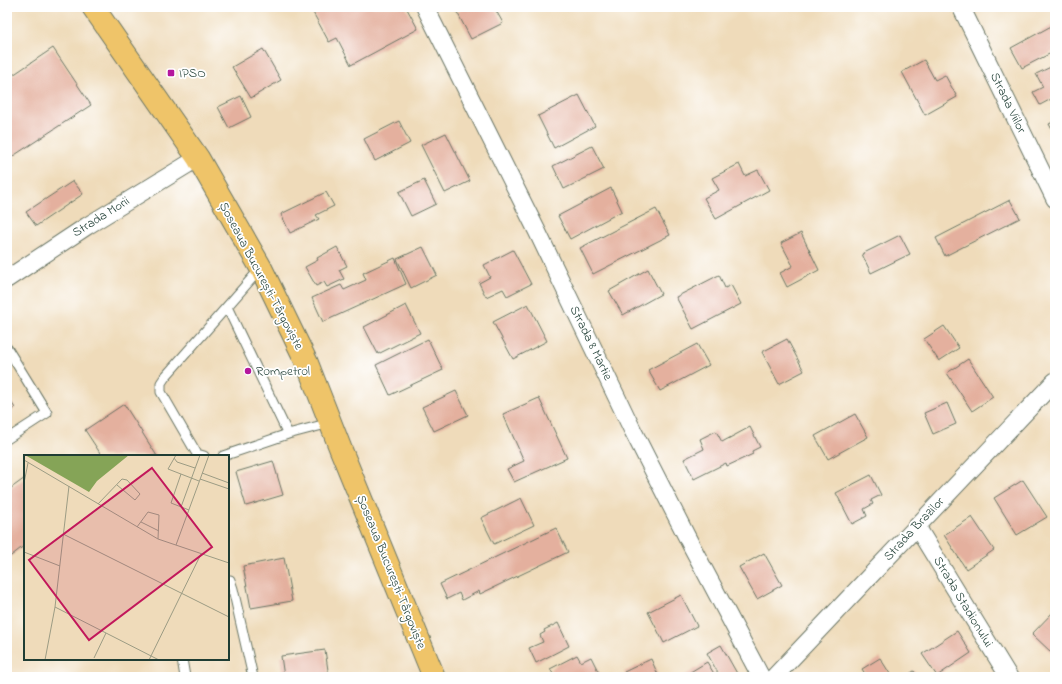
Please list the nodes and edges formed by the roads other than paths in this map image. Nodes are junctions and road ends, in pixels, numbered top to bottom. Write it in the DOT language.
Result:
graph roads {
  1 [pos="93,7"];
  2 [pos="425,7"];
  3 [pos="961,7"];
  4 [pos="198,158"];
  5 [pos="1055,199"];
  6 [pos="260,268"];
  7 [pos="7,279"];
  8 [pos="227,308"];
  9 [pos="7,348"];
  10 [pos="1055,381"];
  11 [pos="330,423"];
  12 [pos="288,434"];
  13 [pos="7,439"];
  14 [pos="200,455"];
  15 [pos="226,455"];
  16 [pos="917,527"];
  17 [pos="229,580"];
  18 [pos="182,660"];
  19 [pos="185,677"];
  20 [pos="253,677"];
  21 [pos="434,677"];
  22 [pos="761,677"];
  23 [pos="774,677"];
  24 [pos="1009,677"];
  1 -- 4 [label="main road, Șoseaua București-Târgoviște"];
  2 -- 22 [label="street, Strada 8 Martie"];
  3 -- 5 [label="street, Strada Viilor"];
  4 -- 6 [label="main road, Șoseaua București-Târgoviște"];
  4 -- 7 [label="street, Strada Morii"];
  6 -- 8 [label="lane"];
  6 -- 11 [label="main road, Șoseaua București-Târgoviște"];
  8 -- 12 [label="lane"];
  8 -- 14 [label="lane"];
  9 -- 13 [label="lane"];
  10 -- 16 [label="street, Strada Brazilor"];
  11 -- 12 [label="lane"];
  11 -- 21 [label="main road, Șoseaua București-Târgoviște"];
  12 -- 15 [label="lane"];
  16 -- 23 [label="street, Strada Brazilor"];
  16 -- 24 [label="street, Strada Stadionului"];
  17 -- 20 [label="lane"];
  18 -- 19 [label="lane"];
}
